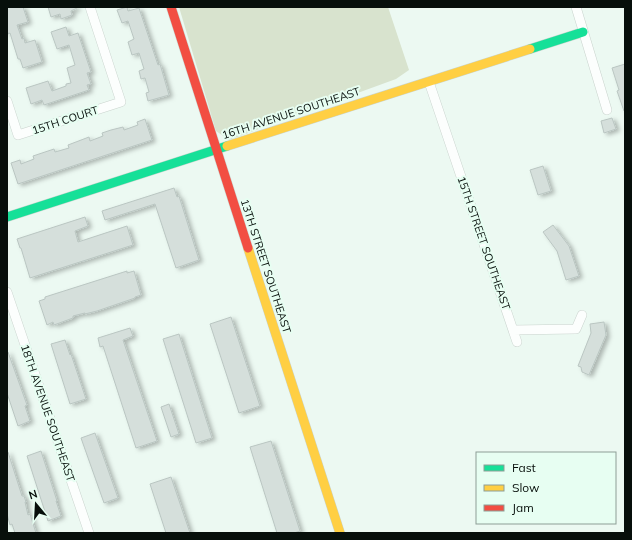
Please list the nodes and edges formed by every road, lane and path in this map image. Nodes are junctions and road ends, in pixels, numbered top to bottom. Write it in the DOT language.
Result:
graph roads {
  1 [pos="90,7"];
  2 [pos="171,7"];
  3 [pos="576,7"];
  4 [pos="583,32"];
  5 [pos="429,82"];
  6 [pos="7,101"];
  7 [pos="607,110"];
  8 [pos="216,150"];
  9 [pos="7,217"];
  10 [pos="7,292"];
  11 [pos="582,315"];
  12 [pos="513,330"];
  13 [pos="517,342"];
  14 [pos="89,533"];
  15 [pos="340,533"];
  1 -- 6 [label="street, 15TH COURT"];
  2 -- 8 [label="street, 13TH STREET SOUTHEAST"];
  3 -- 4 [label="street"];
  4 -- 5 [label="street, 16TH AVENUE SOUTHEAST"];
  4 -- 7 [label="street"];
  5 -- 8 [label="street, 16TH AVENUE SOUTHEAST"];
  5 -- 12 [label="street, 15TH STREET SOUTHEAST"];
  8 -- 9 [label="street, 16TH AVENUE SOUTHEAST"];
  8 -- 15 [label="street, 13TH STREET SOUTHEAST"];
  10 -- 14 [label="street, 18TH AVENUE SOUTHEAST"];
  11 -- 12 [label="street"];
  12 -- 13 [label="street, 15TH STREET SOUTHEAST"];
}
